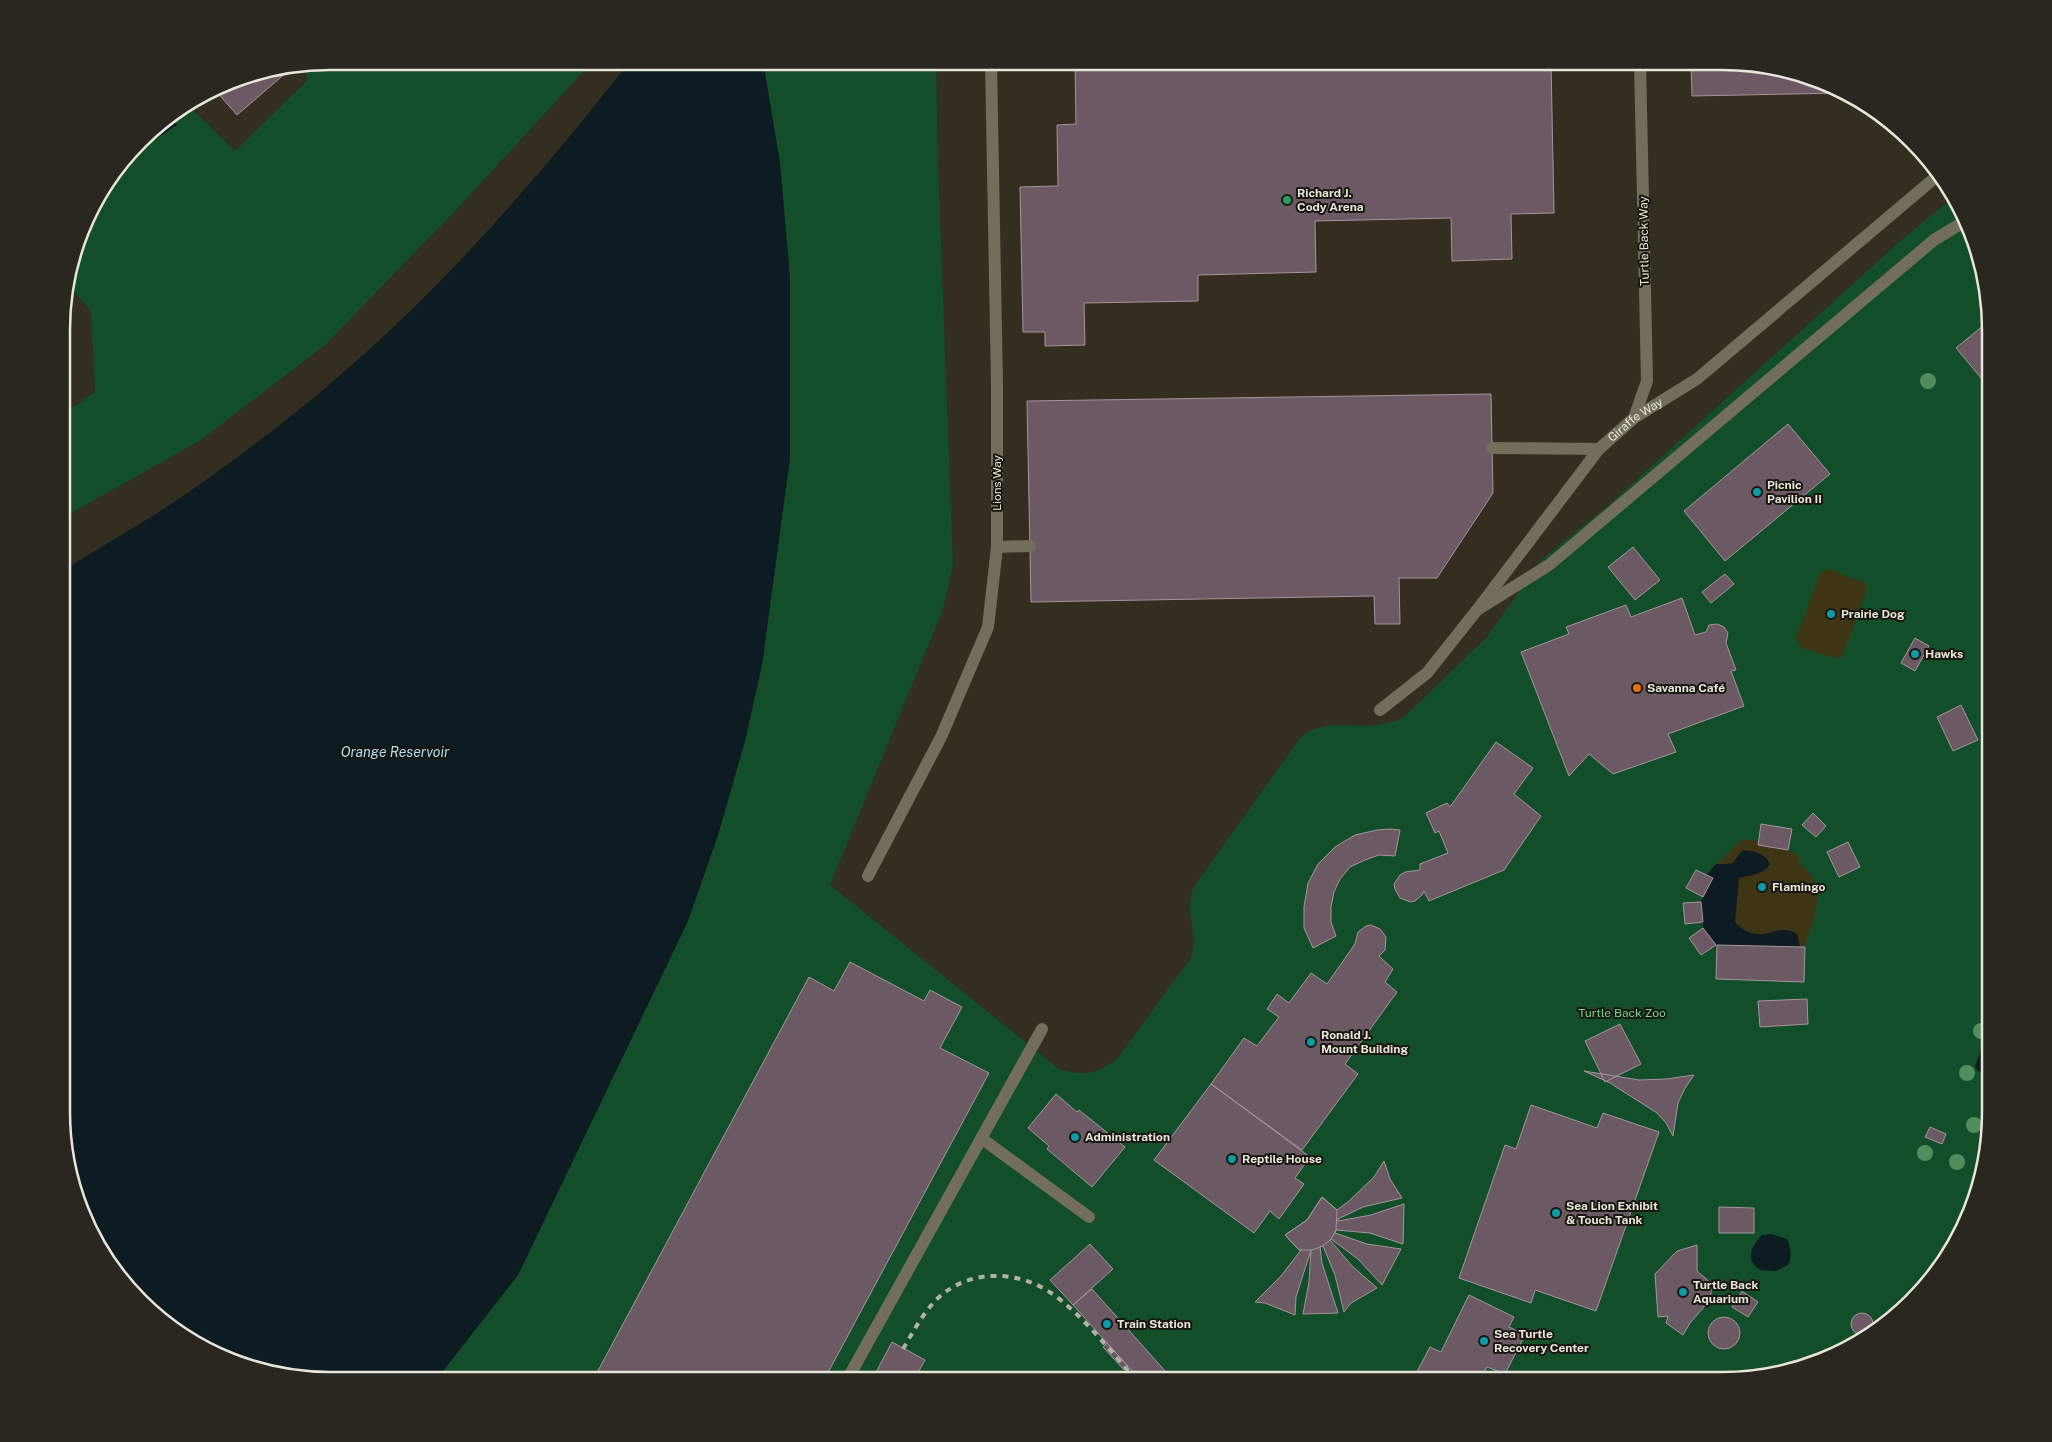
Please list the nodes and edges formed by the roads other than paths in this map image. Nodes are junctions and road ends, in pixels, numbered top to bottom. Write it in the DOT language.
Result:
graph roads {
  1 [pos="991,70"];
  2 [pos="1640,70"];
  3 [pos="1933,179"];
  4 [pos="1960,225"];
  5 [pos="1634,418"];
  6 [pos="1492,448"];
  7 [pos="1599,449"];
  8 [pos="1030,546"];
  9 [pos="997,547"];
  10 [pos="1477,610"];
  11 [pos="1380,710"];
  12 [pos="868,876"];
  13 [pos="1042,1029"];
  14 [pos="981,1138"];
  15 [pos="1089,1217"];
  16 [pos="851,1372"];
  1 -- 9 [label="street, Lions Way"];
  2 -- 5 [label="street, Turtle Back Way"];
  3 -- 5 [label="street, Giraffe Way"];
  4 -- 10 [label="street"];
  5 -- 7 [label="street, Giraffe Way"];
  6 -- 7 [label="street"];
  7 -- 10 [label="street, Giraffe Way"];
  8 -- 9 [label="street"];
  9 -- 12 [label="street, Lions Way"];
  10 -- 11 [label="street, Giraffe Way"];
  13 -- 14 [label="street"];
  14 -- 15 [label="street"];
  14 -- 16 [label="street"];
}
